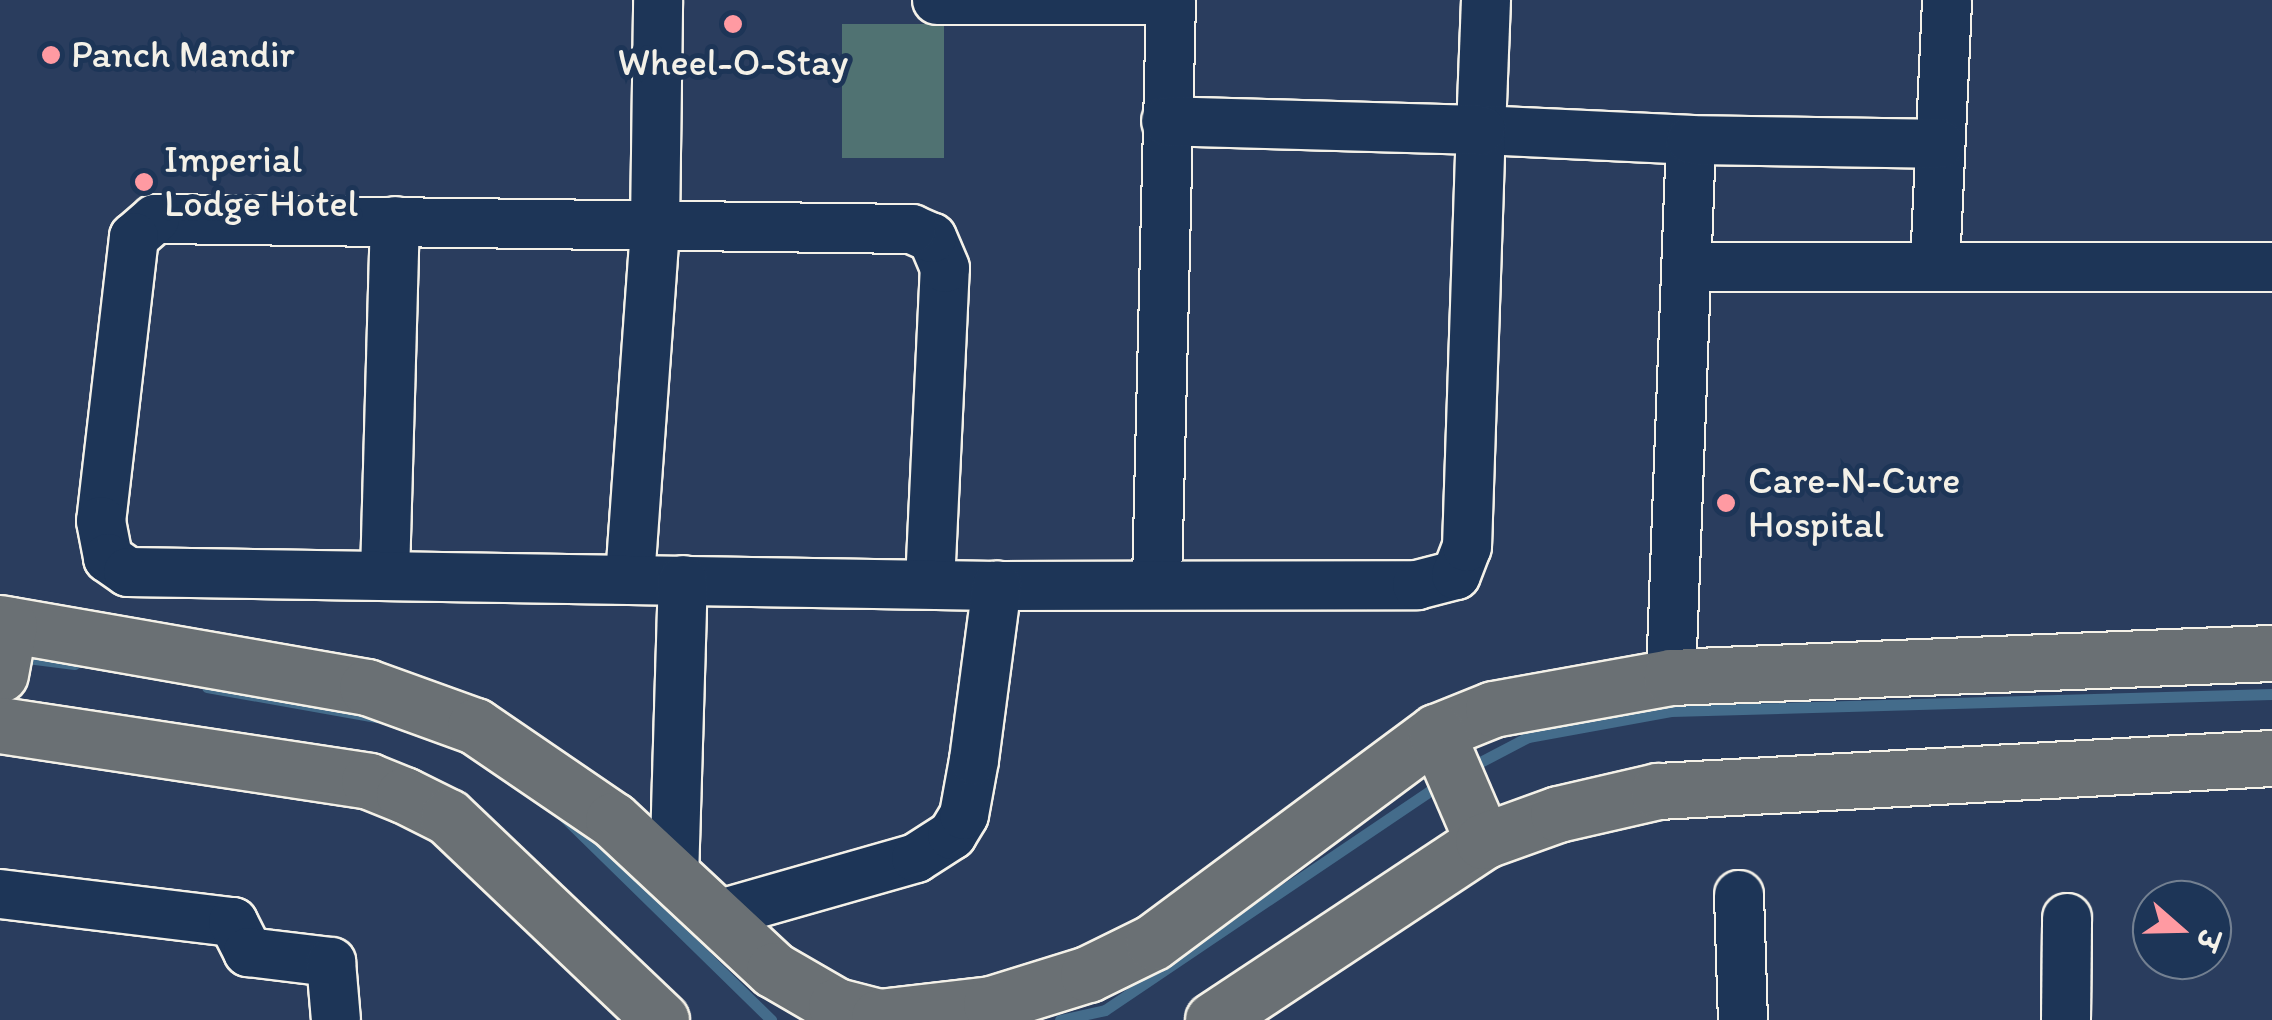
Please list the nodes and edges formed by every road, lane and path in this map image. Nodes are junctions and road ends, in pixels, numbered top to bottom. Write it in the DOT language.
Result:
graph roads {
  1 [pos="658,0"];
  2 [pos="937,0"];
  3 [pos="1163,0"];
  4 [pos="1171,0"];
  5 [pos="1486,0"];
  6 [pos="1947,0"];
  7 [pos="1166,121"];
  8 [pos="1481,130"];
  9 [pos="1692,140"];
  10 [pos="1940,144"];
  11 [pos="394,221"];
  12 [pos="655,225"];
  13 [pos="1935,266"];
  14 [pos="1689,267"];
  15 [pos="2272,267"];
  16 [pos="386,575"];
  17 [pos="630,578"];
  18 [pos="683,580"];
  19 [pos="1157,582"];
  20 [pos="930,583"];
  21 [pos="997,586"];
  22 [pos="3,642"];
  23 [pos="2272,653"];
  24 [pos="1671,676"];
  25 [pos="0,726"];
  26 [pos="1444,748"];
  27 [pos="2272,758"];
  28 [pos="1479,831"];
  29 [pos="674,878"];
  30 [pos="0,894"];
  31 [pos="1739,895"];
  32 [pos="712,916"];
  33 [pos="2067,918"];
  34 [pos="336,1020"];
  35 [pos="661,1020"];
  36 [pos="1213,1020"];
  37 [pos="1743,1020"];
  38 [pos="2066,1020"];
  1 -- 12 [label="street"];
  2 -- 3 [label="street"];
  4 -- 7 [label="street"];
  5 -- 8 [label="street"];
  6 -- 10 [label="street"];
  7 -- 8 [label="street"];
  7 -- 19 [label="street"];
  8 -- 9 [label="street"];
  8 -- 19 [label="street"];
  9 -- 10 [label="street"];
  9 -- 14 [label="street"];
  10 -- 13 [label="street"];
  11 -- 12 [label="street"];
  11 -- 16 [label="street"];
  11 -- 16 [label="street"];
  12 -- 17 [label="street"];
  12 -- 20 [label="street"];
  13 -- 14 [label="street"];
  13 -- 15 [label="street"];
  14 -- 24 [label="street"];
  16 -- 17 [label="street"];
  17 -- 18 [label="street"];
  18 -- 20 [label="street"];
  18 -- 29 [label="street"];
  19 -- 21 [label="street"];
  20 -- 21 [label="street"];
  21 -- 32 [label="street"];
  22 -- 29 [label="main road"];
  23 -- 24 [label="main road"];
  24 -- 26 [label="main road"];
  25 -- 35 [label="main road"];
  26 -- 28 [label="main road"];
  26 -- 32 [label="main road"];
  27 -- 28 [label="main road"];
  28 -- 36 [label="main road"];
  29 -- 32 [label="main road"];
  30 -- 34 [label="street"];
  31 -- 37 [label="street"];
  33 -- 38 [label="street"];
}
